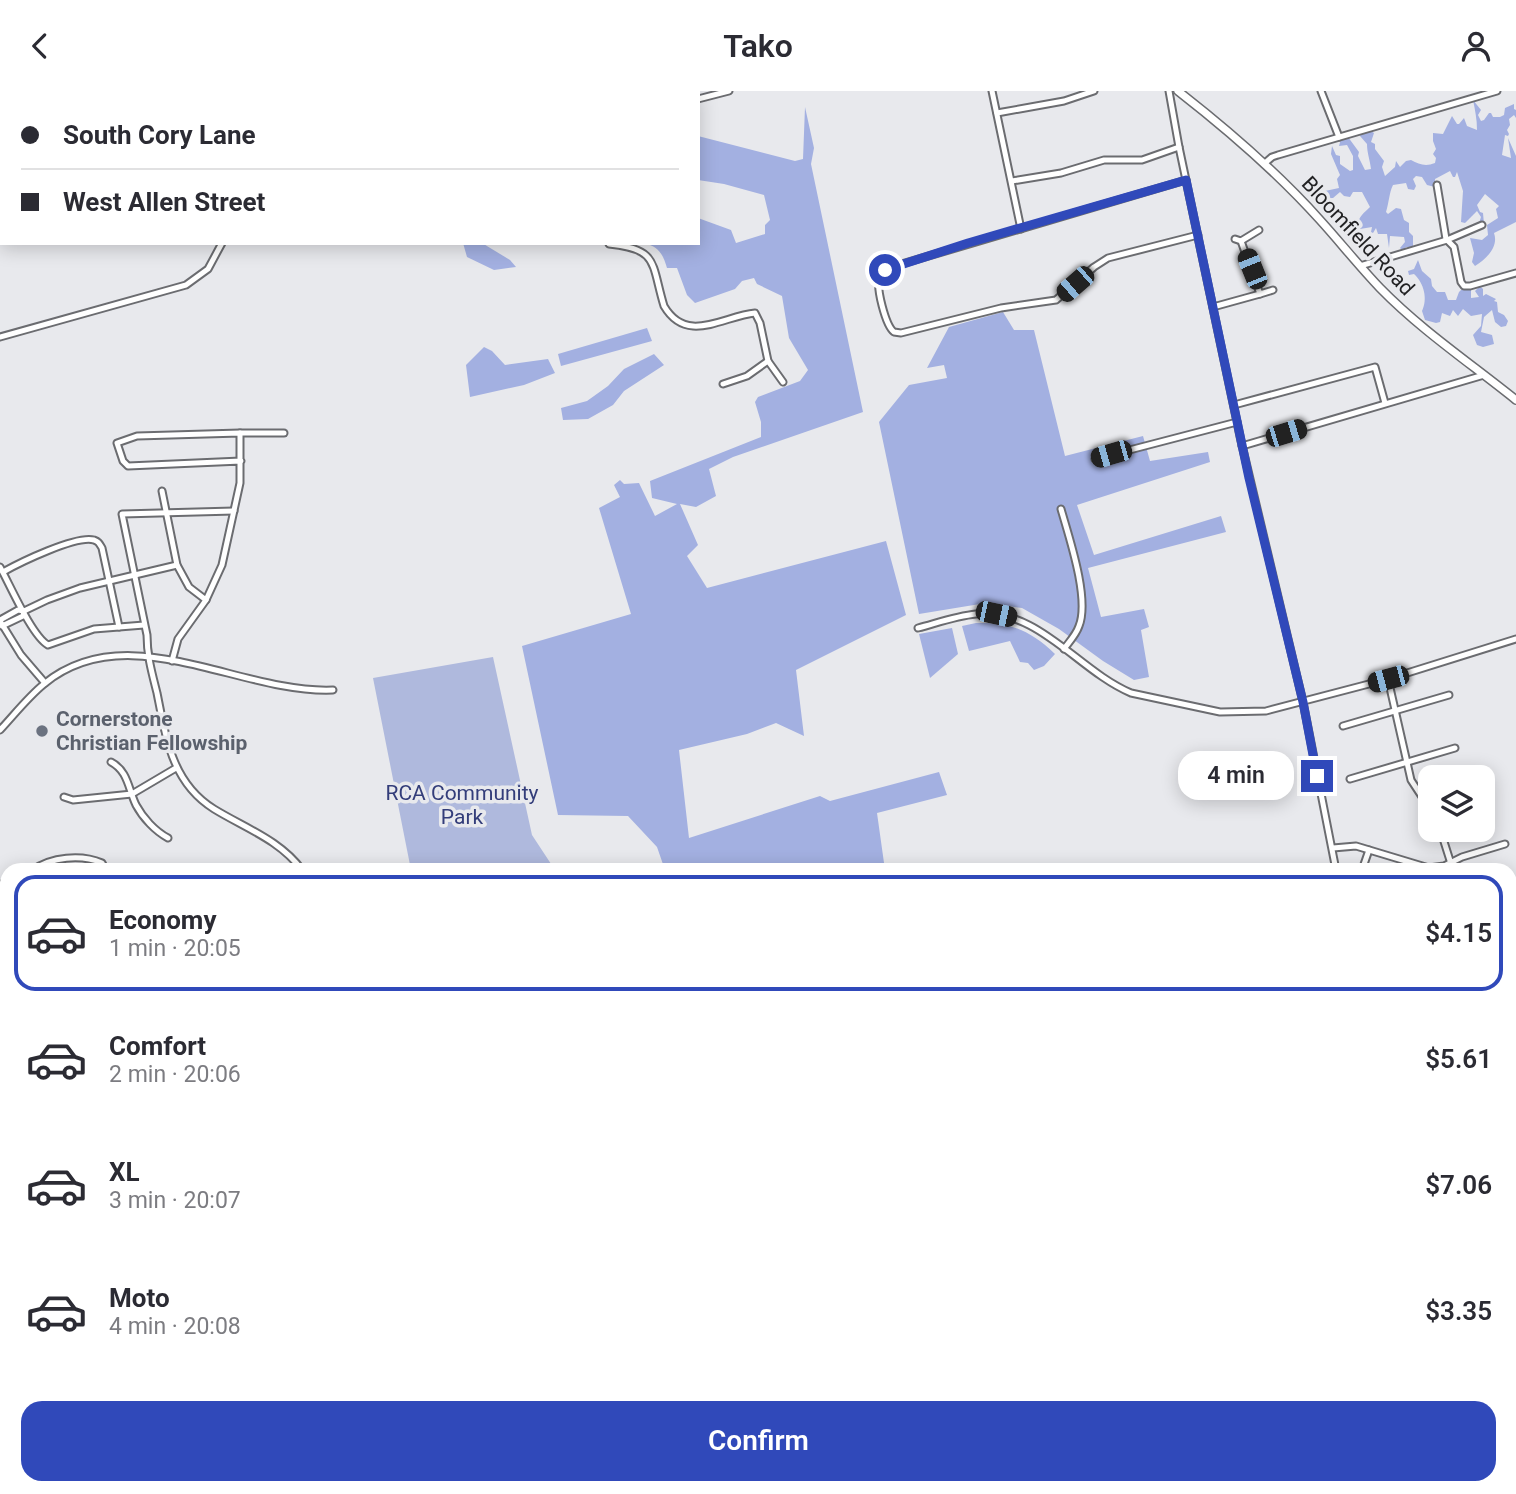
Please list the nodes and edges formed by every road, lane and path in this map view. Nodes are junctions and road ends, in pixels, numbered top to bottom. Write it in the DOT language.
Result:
graph roads {
  1 [pos="729,91"];
  2 [pos="992,91"];
  3 [pos="1094,91"];
  4 [pos="1170,91"];
  5 [pos="1178,91"];
  6 [pos="1321,91"];
  7 [pos="1497,91"];
  8 [pos="700,98"];
  9 [pos="997,113"];
  10 [pos="1339,137"];
  11 [pos="1179,147"];
  12 [pos="1265,164"];
  13 [pos="1186,180"];
  14 [pos="1012,181"];
  15 [pos="1437,185"];
  16 [pos="1482,225"];
  17 [pos="1021,229"];
  18 [pos="1259,230"];
  19 [pos="1198,235"];
  20 [pos="1447,240"];
  21 [pos="221,245"];
  22 [pos="618,246"];
  23 [pos="1360,266"];
  24 [pos="1516,273"];
  25 [pos="1273,290"];
  26 [pos="1260,293"];
  27 [pos="1213,307"];
  28 [pos="0,337"];
  29 [pos="768,361"];
  30 [pos="1484,375"];
  31 [pos="783,381"];
  32 [pos="723,384"];
  33 [pos="1516,400"];
  34 [pos="1385,403"];
  35 [pos="1234,405"];
  36 [pos="1237,422"];
  37 [pos="240,433"];
  38 [pos="284,433"];
  39 [pos="1242,446"];
  40 [pos="1095,459"];
  41 [pos="241,461"];
  42 [pos="162,491"];
  43 [pos="1061,509"];
  44 [pos="165,512"];
  45 [pos="234,512"];
  46 [pos="177,565"];
  47 [pos="1,570"];
  48 [pos="134,576"];
  49 [pos="109,582"];
  50 [pos="206,600"];
  51 [pos="24,611"];
  52 [pos="1,623"];
  53 [pos="144,625"];
  54 [pos="119,627"];
  55 [pos="918,628"];
  56 [pos="1516,639"];
  57 [pos="1064,649"];
  58 [pos="147,656"];
  59 [pos="172,661"];
  60 [pos="1388,679"];
  61 [pos="45,683"];
  62 [pos="333,690"];
  63 [pos="1449,695"];
  64 [pos="1303,702"];
  65 [pos="1397,711"];
  66 [pos="1343,726"];
  67 [pos="0,730"];
  68 [pos="1455,748"];
  69 [pos="111,761"];
  70 [pos="1406,761"];
  71 [pos="176,768"];
  72 [pos="1350,779"];
  73 [pos="1418,791"];
  74 [pos="132,794"];
  75 [pos="64,797"];
  76 [pos="168,838"];
  77 [pos="1444,842"];
  78 [pos="1505,844"];
  79 [pos="1333,848"];
  80 [pos="1369,850"];
  81 [pos="46,863"];
  82 [pos="102,863"];
  83 [pos="295,863"];
  84 [pos="1335,863"];
  85 [pos="1364,863"];
  86 [pos="1397,863"];
  87 [pos="1451,863"];
  88 [pos="1456,863"];
  1 -- 8 [label="street"];
  2 -- 9 [label="street"];
  3 -- 9 [label="street"];
  4 -- 11 [label="street"];
  5 -- 12 [label="main road, Bloomfield Road"];
  6 -- 10 [label="street"];
  7 -- 10 [label="street"];
  9 -- 14 [label="street"];
  10 -- 12 [label="street"];
  11 -- 13 [label="street"];
  11 -- 14 [label="street"];
  12 -- 23 [label="main road, Bloomfield Road"];
  13 -- 17 [label="street"];
  13 -- 19 [label="street"];
  14 -- 17 [label="street"];
  15 -- 20 [label="street"];
  16 -- 20 [label="street"];
  17 -- 19 [label="street"];
  18 -- 26 [label="street"];
  19 -- 27 [label="street"];
  20 -- 23 [label="street"];
  20 -- 24 [label="street"];
  21 -- 28 [label="street"];
  22 -- 29 [label="street"];
  23 -- 30 [label="main road, Bloomfield Road"];
  25 -- 26 [label="street"];
  26 -- 27 [label="street"];
  27 -- 35 [label="street"];
  29 -- 31 [label="street"];
  29 -- 32 [label="street"];
  30 -- 33 [label="main road, Bloomfield Road"];
  30 -- 34 [label="street"];
  34 -- 35 [label="street"];
  34 -- 39 [label="street"];
  35 -- 36 [label="street"];
  36 -- 39 [label="street"];
  36 -- 40 [label="street"];
  37 -- 38 [label="street"];
  37 -- 41 [label="street"];
  37 -- 41 [label="street"];
  39 -- 64 [label="street"];
  41 -- 45 [label="street"];
  42 -- 44 [label="street"];
  43 -- 57 [label="street"];
  44 -- 45 [label="street"];
  44 -- 46 [label="street"];
  44 -- 48 [label="street"];
  45 -- 50 [label="street"];
  46 -- 48 [label="street"];
  46 -- 50 [label="street"];
  47 -- 49 [label="street"];
  47 -- 51 [label="street"];
  48 -- 49 [label="street"];
  48 -- 53 [label="street"];
  49 -- 51 [label="street"];
  49 -- 54 [label="street"];
  50 -- 59 [label="street"];
  51 -- 52 [label="street"];
  51 -- 54 [label="street"];
  52 -- 61 [label="street"];
  53 -- 54 [label="street"];
  53 -- 58 [label="street"];
  55 -- 57 [label="street"];
  56 -- 60 [label="street"];
  57 -- 64 [label="street"];
  58 -- 59 [label="street"];
  58 -- 61 [label="street"];
  58 -- 71 [label="street"];
  59 -- 62 [label="street"];
  60 -- 64 [label="street"];
  60 -- 65 [label="street"];
  61 -- 67 [label="street"];
  63 -- 65 [label="street"];
  64 -- 79 [label="street"];
  65 -- 66 [label="street"];
  65 -- 70 [label="street"];
  68 -- 70 [label="street"];
  69 -- 74 [label="street"];
  70 -- 72 [label="street"];
  70 -- 73 [label="street"];
  71 -- 74 [label="street"];
  71 -- 83 [label="street"];
  74 -- 75 [label="street"];
  74 -- 76 [label="street"];
  77 -- 87 [label="street"];
  78 -- 88 [label="street"];
  79 -- 80 [label="street"];
  79 -- 84 [label="street"];
  80 -- 85 [label="street"];
  80 -- 86 [label="street"];
  81 -- 82 [label="street"];
}
